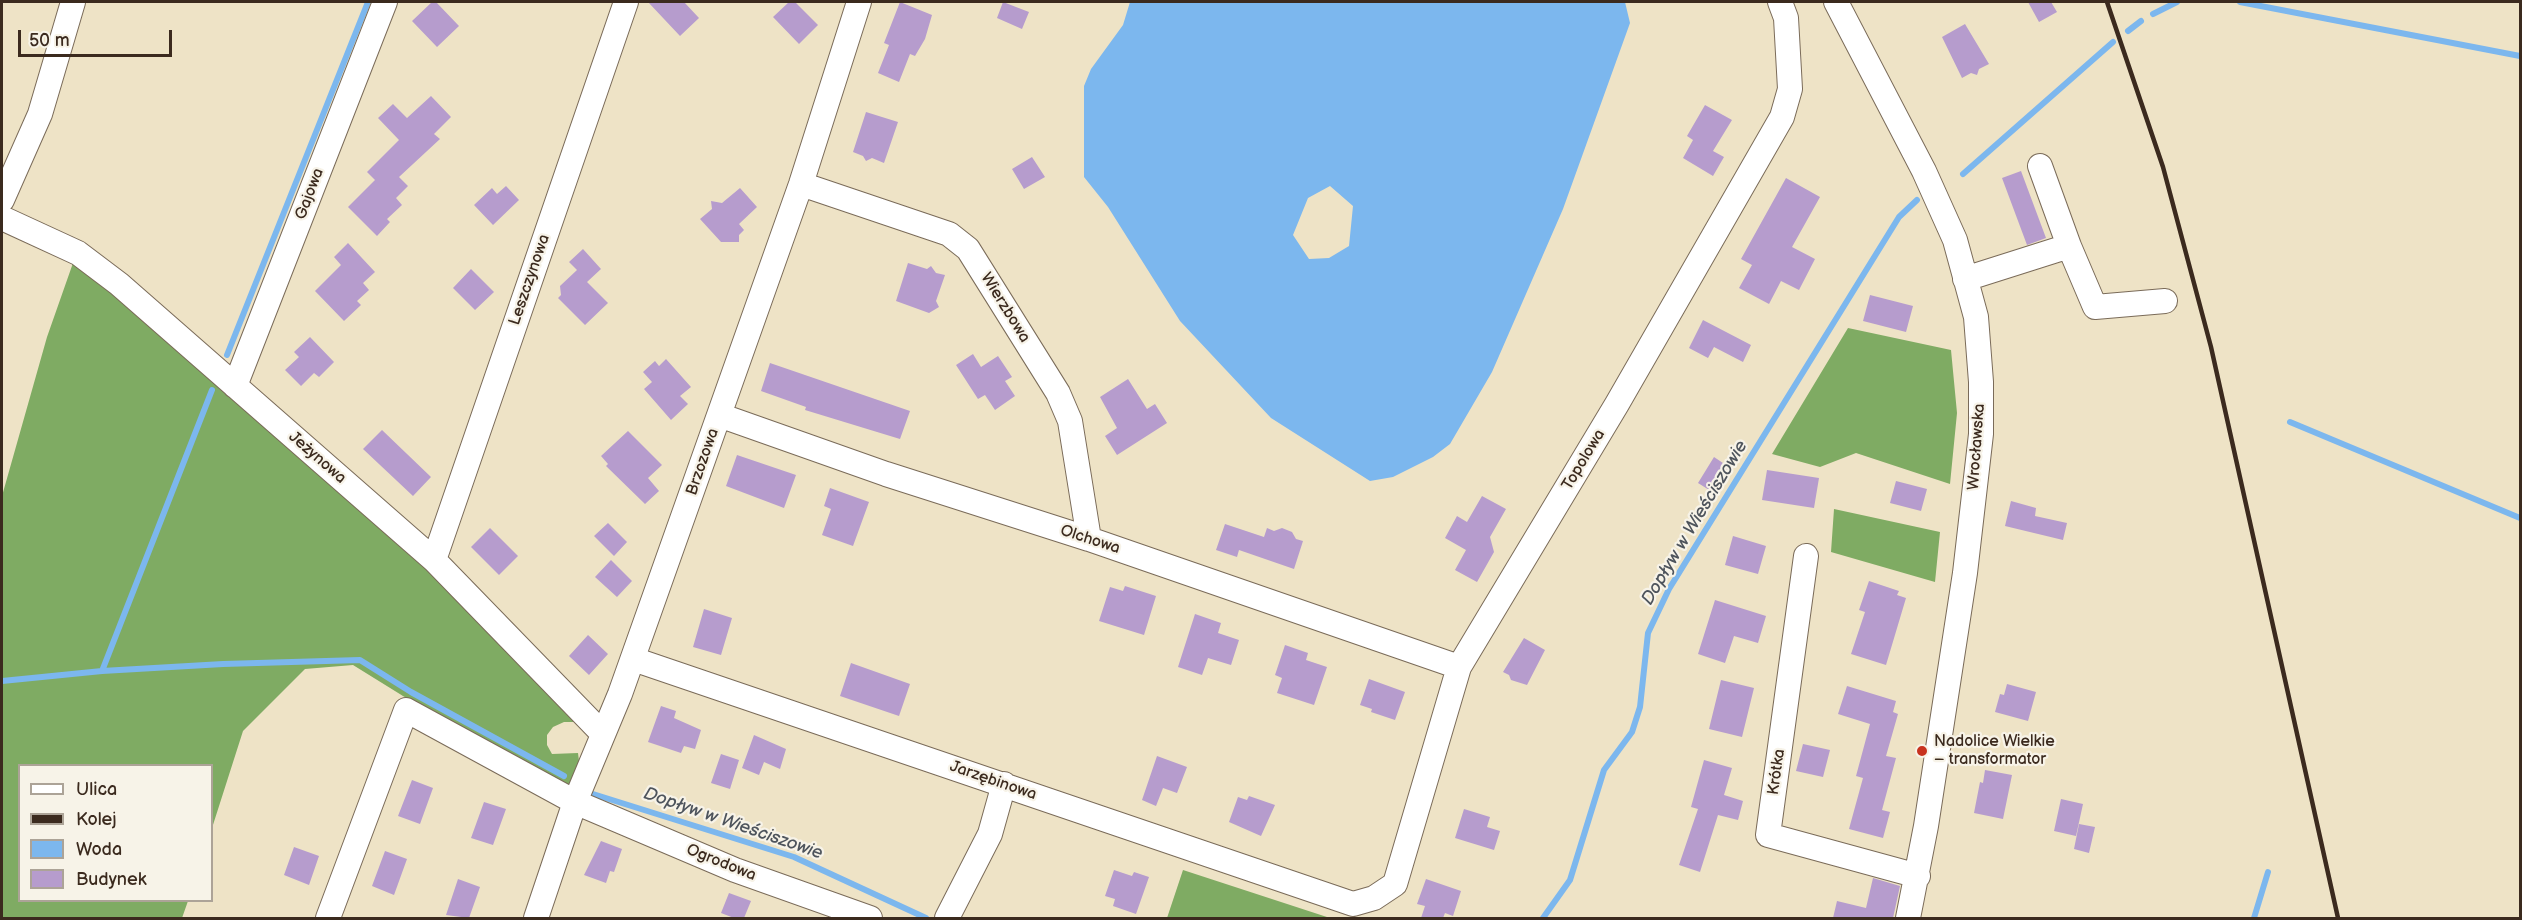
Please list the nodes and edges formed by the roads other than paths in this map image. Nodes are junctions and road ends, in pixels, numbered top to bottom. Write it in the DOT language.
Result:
graph roads {
  1 [pos="73,2"];
  2 [pos="385,2"];
  3 [pos="626,2"];
  4 [pos="859,2"];
  5 [pos="1780,2"];
  6 [pos="1836,2"];
  7 [pos="2040,166"];
  8 [pos="801,184"];
  9 [pos="2,200"];
  10 [pos="2,218"];
  11 [pos="2069,246"];
  12 [pos="1965,279"];
  13 [pos="2164,301"];
  14 [pos="235,386"];
  15 [pos="719,415"];
  16 [pos="1089,539"];
  17 [pos="1806,556"];
  18 [pos="434,560"];
  19 [pos="633,659"];
  20 [pos="1460,667"];
  21 [pos="603,734"];
  22 [pos="1004,784"];
  23 [pos="575,802"];
  24 [pos="1917,876"];
  25 [pos="1353,904"];
  26 [pos="328,918"];
  27 [pos="536,918"];
  28 [pos="870,918"];
  29 [pos="947,918"];
  30 [pos="1908,918"];
  1 -- 9 [label="street"];
  2 -- 14 [label="street, Gajowa"];
  3 -- 18 [label="street, Leszczynowa"];
  4 -- 8 [label="street, Brzozowa"];
  5 -- 20 [label="street, Topolowa"];
  6 -- 12 [label="street, Wrocławska"];
  7 -- 11 [label="street"];
  8 -- 15 [label="street, Brzozowa"];
  8 -- 16 [label="street, Wierzbowa"];
  10 -- 14 [label="street, Jeżynowa"];
  11 -- 12 [label="street"];
  11 -- 13 [label="street"];
  12 -- 24 [label="street, Wrocławska"];
  14 -- 18 [label="street, Jeżynowa"];
  15 -- 16 [label="street, Olchowa"];
  15 -- 19 [label="street, Brzozowa"];
  16 -- 20 [label="street, Olchowa"];
  17 -- 24 [label="street, Krótka"];
  18 -- 21 [label="street, Jeżynowa"];
  19 -- 21 [label="street, Brzozowa"];
  19 -- 22 [label="street, Jarzębinowa"];
  20 -- 25 [label="street, Topolowa"];
  21 -- 23 [label="street, Brzozowa"];
  22 -- 25 [label="street, Jarzębinowa"];
  22 -- 29 [label="street"];
  23 -- 26 [label="street, Ogrodowa"];
  23 -- 27 [label="street, Brzozowa"];
  23 -- 28 [label="street, Ogrodowa"];
  24 -- 30 [label="street, Wrocławska"];
}
